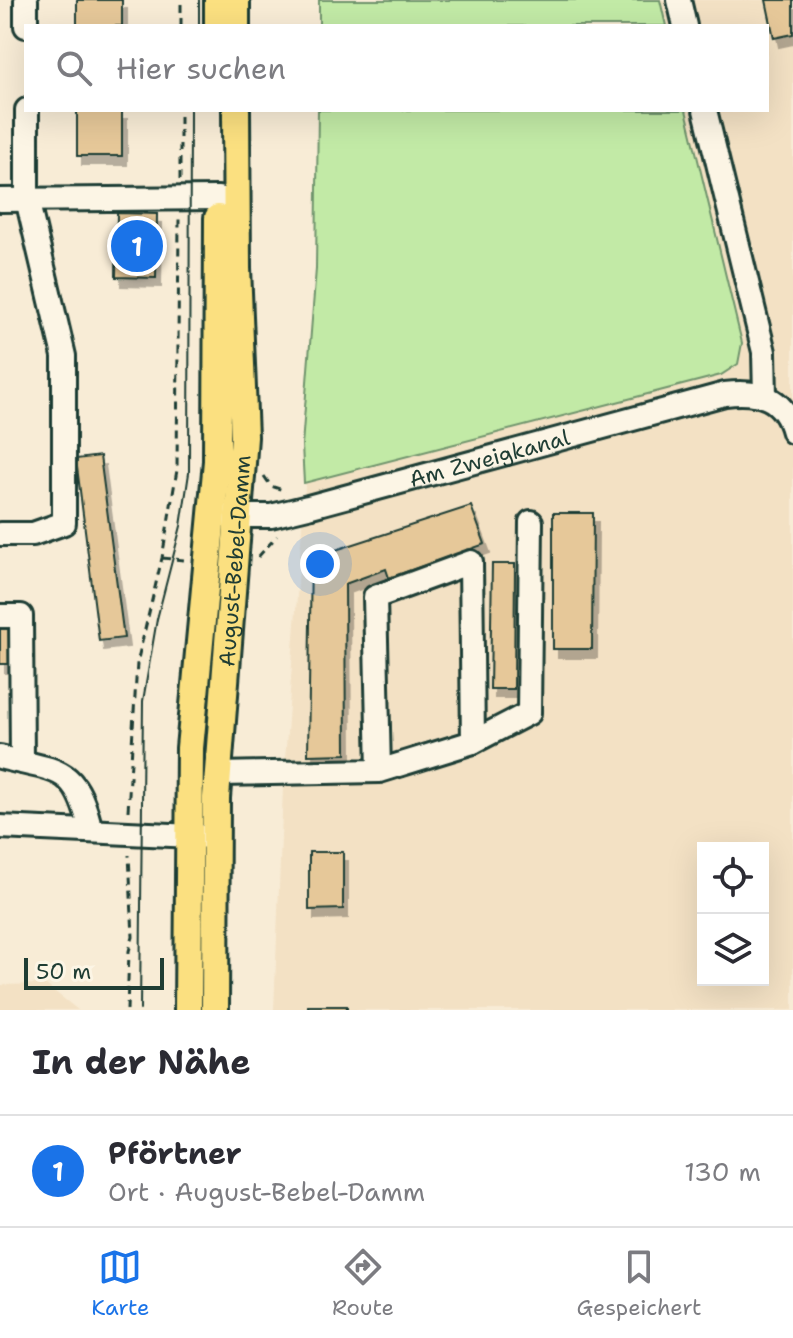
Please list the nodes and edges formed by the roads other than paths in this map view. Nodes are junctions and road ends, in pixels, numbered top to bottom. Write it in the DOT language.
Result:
graph roads {
  1 [pos="26,0"];
  2 [pos="218,0"];
  3 [pos="236,0"];
  4 [pos="679,0"];
  5 [pos="26,24"];
  6 [pos="218,24"];
  7 [pos="236,24"];
  8 [pos="685,24"];
  9 [pos="27,112"];
  10 [pos="218,112"];
  11 [pos="236,112"];
  12 [pos="705,112"];
  13 [pos="218,198"];
  14 [pos="27,199"];
  15 [pos="0,200"];
  16 [pos="765,396"];
  17 [pos="793,432"];
  18 [pos="214,515"];
  19 [pos="240,516"];
  20 [pos="531,522"];
  21 [pos="0,534"];
  22 [pos="0,616"];
  23 [pos="473,742"];
  24 [pos="11,760"];
  25 [pos="379,771"];
  26 [pos="218,774"];
  27 [pos="0,827"];
  28 [pos="91,831"];
  29 [pos="188,837"];
  30 [pos="214,837"];
  31 [pos="188,1010"];
  32 [pos="215,1010"];
  1 -- 5 [label="street"];
  2 -- 6 [label="main road"];
  3 -- 7 [label="main road"];
  4 -- 8 [label="street"];
  9 -- 14 [label="street"];
  10 -- 13 [label="main road, August-Bebel-Damm"];
  11 -- 19 [label="main road, August-Bebel-Damm"];
  12 -- 16 [label="street"];
  13 -- 14 [label="street"];
  13 -- 18 [label="main road, August-Bebel-Damm"];
  14 -- 15 [label="street"];
  14 -- 21 [label="street"];
  16 -- 17 [label="street"];
  16 -- 19 [label="street, Am Zweigkanal"];
  18 -- 19 [label="street, Am Zweigkanal"];
  18 -- 29 [label="main road, August-Bebel-Damm"];
  19 -- 26 [label="main road, August-Bebel-Damm"];
  20 -- 23 [label="street"];
  22 -- 24 [label="street"];
  23 -- 25 [label="street"];
  23 -- 25 [label="street"];
  24 -- 28 [label="street"];
  25 -- 26 [label="street"];
  26 -- 30 [label="main road, August-Bebel-Damm"];
  27 -- 28 [label="street"];
  28 -- 29 [label="street"];
  29 -- 30 [label="street"];
  29 -- 31 [label="main road, August-Bebel-Damm"];
  30 -- 32 [label="main road, August-Bebel-Damm"];
}
